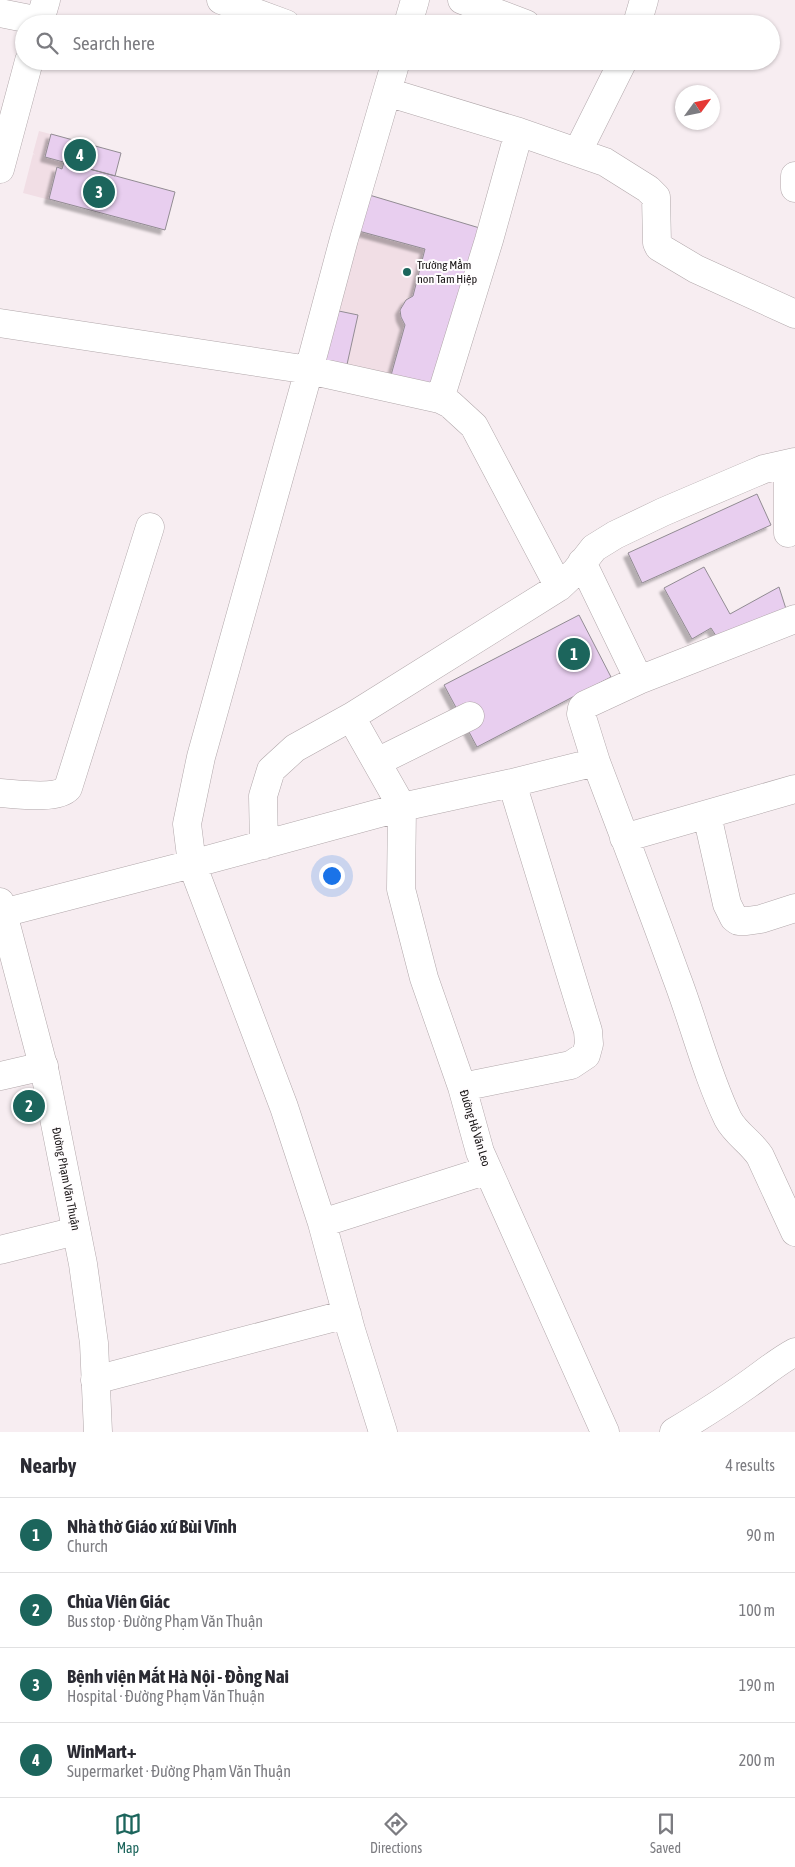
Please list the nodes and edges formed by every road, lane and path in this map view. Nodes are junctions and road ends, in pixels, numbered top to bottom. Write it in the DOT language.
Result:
graph roads {
  1 [pos="221,0"];
  2 [pos="415,0"];
  3 [pos="462,0"];
  4 [pos="644,0"];
  5 [pos="0,13"];
  6 [pos="42,15"];
  7 [pos="262,15"];
  8 [pos="411,15"];
  9 [pos="502,15"];
  10 [pos="640,15"];
  11 [pos="27,70"];
  12 [pos="392,70"];
  13 [pos="618,70"];
  14 [pos="387,92"];
  15 [pos="519,132"];
  16 [pos="578,151"];
  17 [pos="0,169"];
  18 [pos="795,176"];
  19 [pos="795,188"];
  20 [pos="795,314"];
  21 [pos="0,323"];
  22 [pos="309,370"];
  23 [pos="440,399"];
  24 [pos="792,463"];
  25 [pos="150,527"];
  26 [pos="788,533"];
  27 [pos="582,562"];
  28 [pos="558,587"];
  29 [pos="795,619"];
  30 [pos="639,680"];
  31 [pos="470,716"];
  32 [pos="351,717"];
  33 [pos="377,762"];
  34 [pos="596,762"];
  35 [pos="512,783"];
  36 [pos="795,789"];
  37 [pos="0,793"];
  38 [pos="402,807"];
  39 [pos="707,815"];
  40 [pos="624,838"];
  41 [pos="264,845"];
  42 [pos="192,864"];
  43 [pos="1,908"];
  44 [pos="795,908"];
  45 [pos="5,939"];
  46 [pos="44,1066"];
  47 [pos="0,1076"];
  48 [pos="462,1087"];
  49 [pos="488,1170"];
  50 [pos="322,1223"];
  51 [pos="76,1231"];
  52 [pos="795,1232"];
  53 [pos="0,1250"];
  54 [pos="347,1314"];
  55 [pos="795,1352"];
  56 [pos="95,1380"];
  57 [pos="98,1432"];
  58 [pos="383,1432"];
  59 [pos="605,1432"];
  60 [pos="674,1432"];
  1 -- 7 [label="street"];
  2 -- 8 [label="street"];
  3 -- 9 [label="street"];
  4 -- 10 [label="street"];
  5 -- 6 [label="street"];
  11 -- 17 [label="street"];
  12 -- 14 [label="street"];
  13 -- 16 [label="street"];
  14 -- 15 [label="street"];
  14 -- 22 [label="street"];
  15 -- 16 [label="street"];
  15 -- 23 [label="street"];
  16 -- 20 [label="street"];
  18 -- 19 [label="street"];
  21 -- 22 [label="street"];
  22 -- 23 [label="street"];
  22 -- 42 [label="street"];
  23 -- 28 [label="street"];
  24 -- 26 [label="street"];
  24 -- 27 [label="street"];
  25 -- 37 [label="street"];
  27 -- 28 [label="street"];
  27 -- 30 [label="street"];
  28 -- 32 [label="street"];
  29 -- 30 [label="street"];
  30 -- 34 [label="street"];
  31 -- 33 [label="street"];
  32 -- 33 [label="street"];
  32 -- 41 [label="street"];
  33 -- 38 [label="street"];
  34 -- 35 [label="street"];
  34 -- 40 [label="street"];
  35 -- 38 [label="street"];
  35 -- 48 [label="street"];
  36 -- 39 [label="street"];
  38 -- 41 [label="street"];
  38 -- 48 [label="street, Đường Hồ Văn Leo"];
  39 -- 40 [label="street"];
  39 -- 44 [label="street"];
  40 -- 52 [label="street"];
  41 -- 42 [label="street"];
  42 -- 43 [label="street"];
  42 -- 50 [label="street"];
  43 -- 45 [label="street, Đường Phạm Văn Thuận"];
  45 -- 46 [label="street, Đường Phạm Văn Thuận"];
  46 -- 47 [label="street"];
  46 -- 51 [label="street, Đường Phạm Văn Thuận"];
  48 -- 49 [label="street, Đường Hồ Văn Leo"];
  49 -- 50 [label="street"];
  49 -- 59 [label="street, Đường Hồ Văn Leo"];
  50 -- 54 [label="street"];
  51 -- 53 [label="street"];
  51 -- 56 [label="street, Đường Phạm Văn Thuận"];
  54 -- 56 [label="street"];
  54 -- 58 [label="street"];
  55 -- 60 [label="street"];
  56 -- 57 [label="street, Đường Phạm Văn Thuận"];
}
